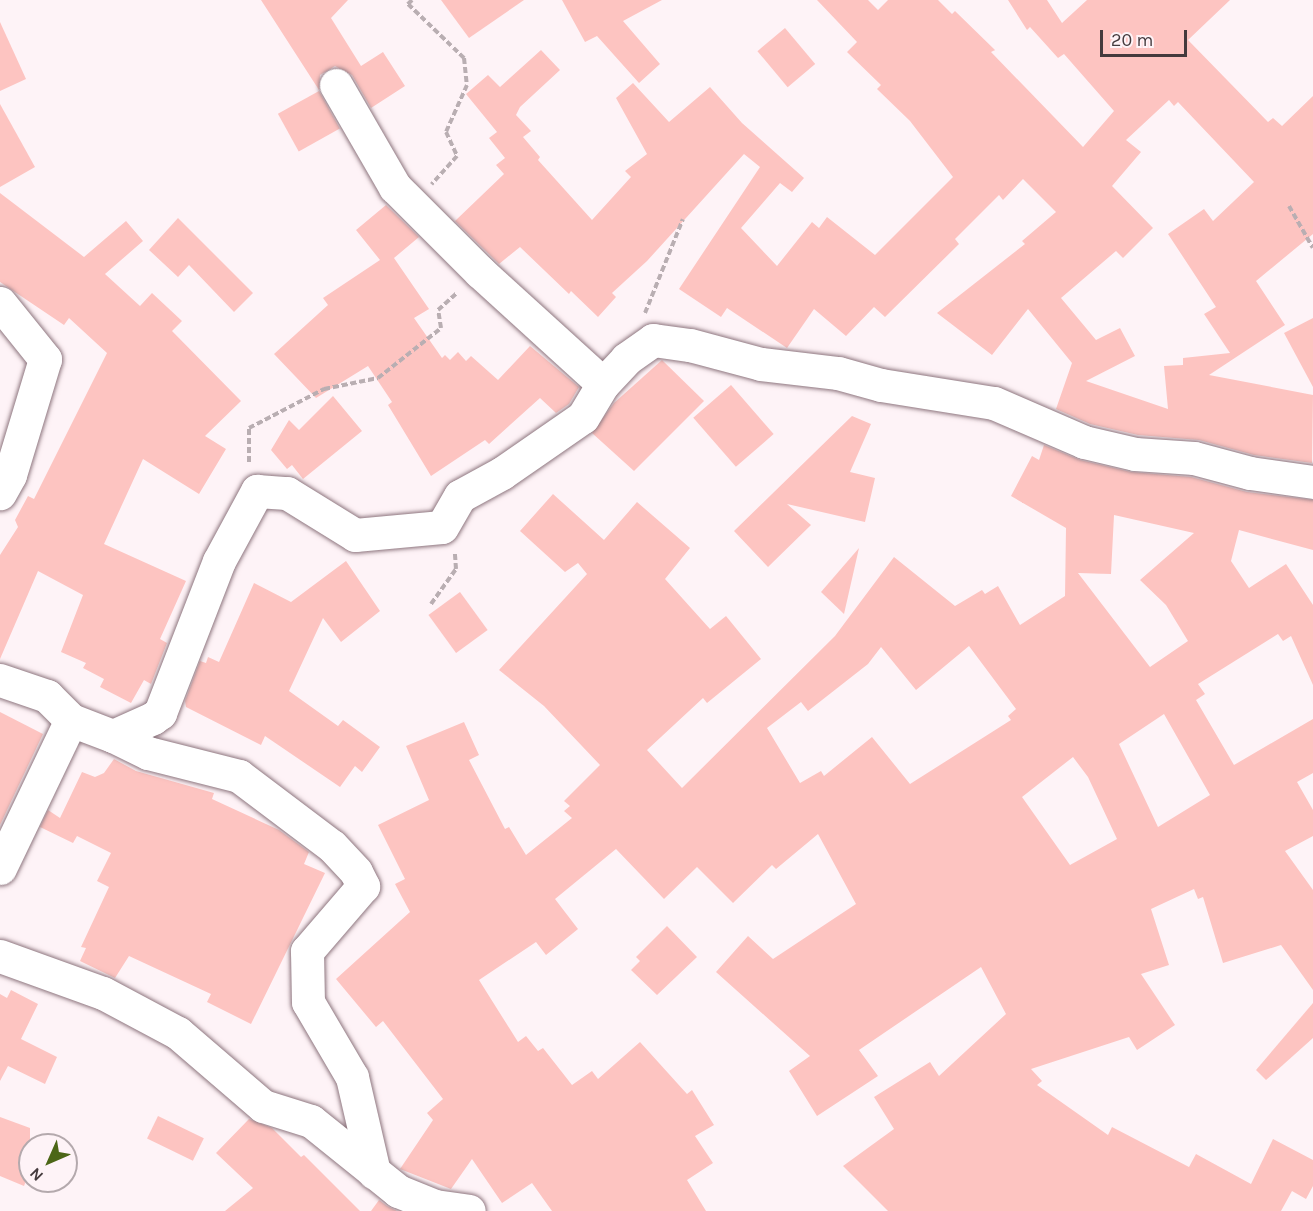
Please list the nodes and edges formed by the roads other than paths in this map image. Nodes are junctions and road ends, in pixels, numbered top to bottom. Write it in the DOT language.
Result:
graph roads {
  1 [pos="336,85"];
  2 [pos="0,303"];
  3 [pos="550,334"];
  4 [pos="626,359"];
  5 [pos="603,384"];
  6 [pos="1313,482"];
  7 [pos="0,493"];
  8 [pos="0,680"];
  9 [pos="71,720"];
  10 [pos="113,736"];
  11 [pos="0,868"];
  12 [pos="0,956"];
  13 [pos="374,1172"];
  14 [pos="469,1211"];
  1 -- 3 [label="street"];
  2 -- 7 [label="street"];
  3 -- 4 [label="street"];
  3 -- 5 [label="street"];
  4 -- 5 [label="street"];
  4 -- 6 [label="street"];
  5 -- 10 [label="street"];
  8 -- 9 [label="street"];
  9 -- 10 [label="street"];
  9 -- 11 [label="street"];
  10 -- 13 [label="street"];
  12 -- 13 [label="street"];
  13 -- 14 [label="street"];
}
